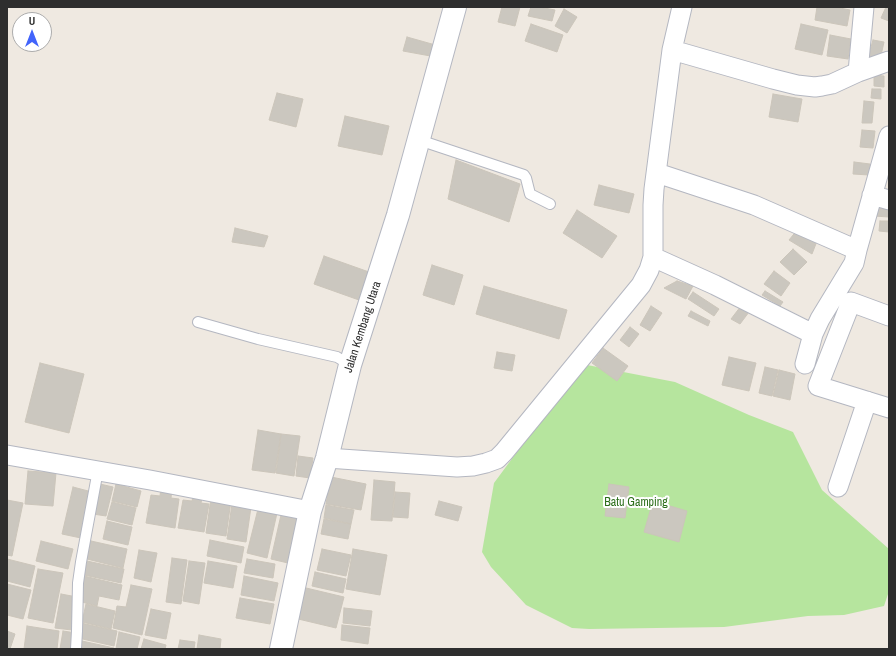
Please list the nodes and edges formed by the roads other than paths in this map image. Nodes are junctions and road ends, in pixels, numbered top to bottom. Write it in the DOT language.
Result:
graph roads {
  1 [pos="455,7"];
  2 [pos="682,7"];
  3 [pos="864,7"];
  4 [pos="672,50"];
  5 [pos="889,61"];
  6 [pos="858,72"];
  7 [pos="889,136"];
  8 [pos="419,140"];
  9 [pos="657,173"];
  10 [pos="880,197"];
  11 [pos="550,204"];
  12 [pos="856,250"];
  13 [pos="653,256"];
  14 [pos="889,316"];
  15 [pos="198,322"];
  16 [pos="813,334"];
  17 [pos="805,364"];
  18 [pos="350,365"];
  19 [pos="866,401"];
  20 [pos="889,408"];
  21 [pos="7,455"];
  22 [pos="327,458"];
  23 [pos="98,470"];
  24 [pos="838,487"];
  25 [pos="310,512"];
  26 [pos="76,649"];
  27 [pos="281,649"];
  1 -- 8 [label="street, Jalan Kembang Utara"];
  2 -- 4 [label="street"];
  3 -- 6 [label="street"];
  4 -- 6 [label="street"];
  4 -- 9 [label="street"];
  5 -- 6 [label="street"];
  7 -- 10 [label="street"];
  8 -- 11 [label="lane"];
  8 -- 18 [label="street, Jalan Kembang Utara"];
  9 -- 12 [label="street"];
  9 -- 13 [label="street"];
  10 -- 12 [label="street"];
  12 -- 16 [label="street"];
  13 -- 16 [label="street"];
  13 -- 22 [label="street"];
  14 -- 19 [label="street"];
  15 -- 18 [label="lane"];
  16 -- 17 [label="street"];
  18 -- 22 [label="street, Jalan Kembang Utara"];
  19 -- 20 [label="street"];
  19 -- 24 [label="street"];
  21 -- 23 [label="street"];
  22 -- 25 [label="street, Jalan Kembang Utara"];
  23 -- 25 [label="street"];
  23 -- 26 [label="lane"];
  25 -- 27 [label="street, Jalan Kembang Utara"];
}
